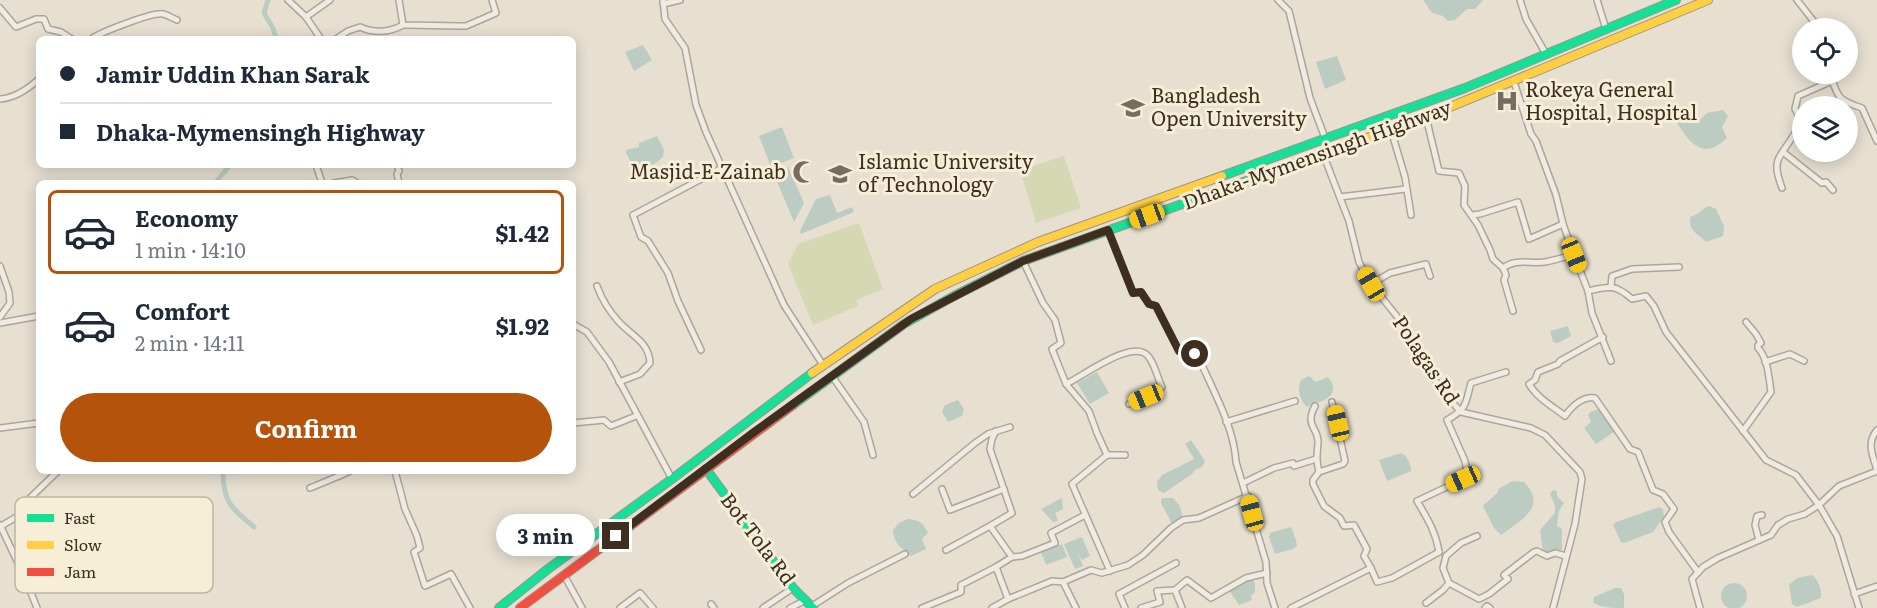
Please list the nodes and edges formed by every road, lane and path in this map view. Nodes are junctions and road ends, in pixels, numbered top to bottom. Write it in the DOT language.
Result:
graph roads {
  1 [pos="288,0"];
  2 [pos="330,0"];
  3 [pos="399,0"];
  4 [pos="492,0"];
  5 [pos="680,0"];
  6 [pos="1278,0"];
  7 [pos="1520,0"];
  8 [pos="1597,0"];
  9 [pos="1676,0"];
  10 [pos="1708,0"];
  11 [pos="1797,0"];
  12 [pos="663,2"];
  13 [pos="1663,3"];
  14 [pos="0,8"];
  15 [pos="306,17"];
  16 [pos="1811,18"];
  17 [pos="177,20"];
  18 [pos="403,25"];
  19 [pos="1606,29"];
  20 [pos="68,36"];
  21 [pos="96,36"];
  22 [pos="319,36"];
  23 [pos="340,36"];
  24 [pos="1546,54"];
  25 [pos="1514,81"];
  26 [pos="36,82"];
  27 [pos="1825,84"];
  28 [pos="1833,84"];
  29 [pos="0,99"];
  30 [pos="1426,117"];
  31 [pos="1391,129"];
  32 [pos="1325,138"];
  33 [pos="1877,141"];
  34 [pos="1783,152"];
  35 [pos="1323,154"];
  36 [pos="317,168"];
  37 [pos="722,168"];
  38 [pos="321,180"];
  39 [pos="1782,188"];
  40 [pos="1407,189"];
  41 [pos="1833,190"];
  42 [pos="1340,197"];
  43 [pos="1411,215"];
  44 [pos="1472,215"];
  45 [pos="1563,224"];
  46 [pos="1108,230"];
  47 [pos="1574,255"];
  48 [pos="1023,261"];
  49 [pos="0,266"];
  50 [pos="1679,267"];
  51 [pos="1503,268"];
  52 [pos="1430,276"];
  53 [pos="1371,284"];
  54 [pos="597,286"];
  55 [pos="1611,286"];
  56 [pos="1588,291"];
  57 [pos="1513,311"];
  58 [pos="0,317"];
  59 [pos="36,317"];
  60 [pos="1746,322"];
  61 [pos="0,323"];
  62 [pos="576,326"];
  63 [pos="1603,338"];
  64 [pos="701,350"];
  65 [pos="1611,361"];
  66 [pos="1804,361"];
  67 [pos="1765,362"];
  68 [pos="823,365"];
  69 [pos="1506,372"];
  70 [pos="832,375"];
  71 [pos="619,382"];
  72 [pos="1066,384"];
  73 [pos="1295,401"];
  74 [pos="1332,402"];
  75 [pos="1129,404"];
  76 [pos="1315,406"];
  77 [pos="1461,412"];
  78 [pos="636,417"];
  79 [pos="1226,422"];
  80 [pos="36,423"];
  81 [pos="576,423"];
  82 [pos="1010,427"];
  83 [pos="0,428"];
  84 [pos="1877,430"];
  85 [pos="996,431"];
  86 [pos="1743,431"];
  87 [pos="873,455"];
  88 [pos="1107,455"];
  89 [pos="1125,455"];
  90 [pos="1316,459"];
  91 [pos="706,469"];
  92 [pos="1877,471"];
  93 [pos="1319,472"];
  94 [pos="55,474"];
  95 [pos="336,474"];
  96 [pos="396,474"];
  97 [pos="672,479"];
  98 [pos="1243,483"];
  99 [pos="310,488"];
  100 [pos="942,489"];
  101 [pos="1004,489"];
  102 [pos="914,494"];
  103 [pos="1248,496"];
  104 [pos="31,497"];
  105 [pos="1819,505"];
  106 [pos="1085,515"];
  107 [pos="1762,515"];
  108 [pos="15,518"];
  109 [pos="0,526"];
  110 [pos="990,526"];
  111 [pos="1477,536"];
  112 [pos="1759,540"];
  113 [pos="946,550"];
  114 [pos="1439,552"];
  115 [pos="905,554"];
  116 [pos="1446,556"];
  117 [pos="1566,556"];
  118 [pos="15,557"];
  119 [pos="1012,557"];
  120 [pos="1176,563"];
  121 [pos="996,567"];
  122 [pos="1371,568"];
  123 [pos="1110,571"];
  124 [pos="1698,572"];
  125 [pos="1267,573"];
  126 [pos="564,575"];
  127 [pos="1063,582"];
  128 [pos="1449,583"];
  129 [pos="1877,586"];
  130 [pos="793,588"];
  131 [pos="1175,590"];
  132 [pos="31,593"];
  133 [pos="1854,594"];
  134 [pos="1008,599"];
  135 [pos="1426,603"];
  136 [pos="810,605"];
  137 [pos="994,607"];
  138 [pos="37,608"];
  139 [pos="471,608"];
  140 [pos="499,608"];
  141 [pos="520,608"];
  142 [pos="582,608"];
  143 [pos="620,608"];
  144 [pos="652,608"];
  145 [pos="763,608"];
  146 [pos="790,608"];
  147 [pos="922,608"];
  148 [pos="1076,608"];
  149 [pos="1125,608"];
  150 [pos="1141,608"];
  151 [pos="1182,608"];
  152 [pos="1275,608"];
  153 [pos="1291,608"];
  154 [pos="1485,608"];
  155 [pos="1490,608"];
  156 [pos="1552,608"];
  157 [pos="1700,608"];
  158 [pos="1859,608"];
  1 -- 15 [label="street"];
  2 -- 15 [label="street"];
  3 -- 18 [label="street"];
  4 -- 18 [label="street"];
  5 -- 12 [label="street"];
  6 -- 32 [label="street"];
  7 -- 24 [label="street"];
  8 -- 19 [label="street"];
  9 -- 13 [label="main road"];
  10 -- 25 [label="main road, Dhaka-Mymensingh Highway"];
  11 -- 16 [label="street"];
  12 -- 37 [label="street"];
  13 -- 19 [label="main road"];
  14 -- 20 [label="street"];
  15 -- 22 [label="street"];
  17 -- 21 [label="street"];
  18 -- 23 [label="street"];
  19 -- 24 [label="main road"];
  24 -- 32 [label="main road"];
  25 -- 30 [label="main road, Dhaka-Mymensingh Highway"];
  25 -- 45 [label="street"];
  26 -- 29 [label="street"];
  27 -- 34 [label="street"];
  28 -- 33 [label="street"];
  30 -- 31 [label="main road, Dhaka-Mymensingh Highway"];
  30 -- 44 [label="street"];
  31 -- 35 [label="main road, Dhaka-Mymensingh Highway"];
  31 -- 40 [label="street"];
  32 -- 68 [label="main road"];
  34 -- 39 [label="street"];
  34 -- 41 [label="street"];
  35 -- 42 [label="street, Polagas Rd"];
  35 -- 46 [label="main road, Dhaka-Mymensingh Highway"];
  36 -- 38 [label="street"];
  37 -- 64 [label="street"];
  37 -- 68 [label="street"];
  40 -- 42 [label="street"];
  40 -- 43 [label="street"];
  42 -- 53 [label="street, Polagas Rd"];
  44 -- 45 [label="street"];
  44 -- 51 [label="street"];
  45 -- 47 [label="street"];
  46 -- 48 [label="main road, Dhaka-Mymensingh Highway"];
  46 -- 79 [label="street"];
  47 -- 51 [label="street"];
  47 -- 56 [label="street"];
  48 -- 70 [label="main road, Dhaka-Mymensingh Highway"];
  48 -- 72 [label="street"];
  49 -- 58 [label="street"];
  50 -- 55 [label="street"];
  51 -- 57 [label="street"];
  52 -- 53 [label="street"];
  53 -- 77 [label="street, Polagas Rd"];
  54 -- 71 [label="street"];
  55 -- 56 [label="street"];
  55 -- 86 [label="street"];
  56 -- 63 [label="street"];
  59 -- 61 [label="street"];
  60 -- 67 [label="street"];
  62 -- 71 [label="street"];
  63 -- 65 [label="street"];
  63 -- 124 [label="street"];
  66 -- 67 [label="street"];
  67 -- 86 [label="street"];
  68 -- 97 [label="main road"];
  69 -- 77 [label="street"];
  70 -- 87 [label="street"];
  70 -- 91 [label="main road, Dhaka-Mymensingh Highway"];
  71 -- 78 [label="street"];
  72 -- 75 [label="street"];
  72 -- 88 [label="street"];
  73 -- 79 [label="street"];
  74 -- 93 [label="street"];
  76 -- 90 [label="street"];
  77 -- 114 [label="street"];
  77 -- 117 [label="street, Polagas Rd"];
  78 -- 81 [label="street"];
  78 -- 97 [label="street"];
  79 -- 98 [label="street"];
  80 -- 83 [label="street"];
  82 -- 85 [label="street"];
  84 -- 92 [label="street"];
  85 -- 101 [label="street"];
  85 -- 102 [label="street"];
  86 -- 105 [label="street"];
  88 -- 89 [label="street"];
  88 -- 106 [label="street"];
  90 -- 93 [label="street"];
  90 -- 98 [label="street"];
  91 -- 126 [label="main road, Dhaka-Mymensingh Highway"];
  91 -- 130 [label="main road, Bot Tola Rd"];
  92 -- 105 [label="street"];
  93 -- 122 [label="street"];
  94 -- 104 [label="street"];
  95 -- 99 [label="street"];
  96 -- 139 [label="street"];
  97 -- 140 [label="main road"];
  98 -- 103 [label="street"];
  100 -- 101 [label="street"];
  101 -- 110 [label="street"];
  103 -- 123 [label="street"];
  103 -- 125 [label="street"];
  105 -- 112 [label="street"];
  105 -- 133 [label="street"];
  106 -- 119 [label="street"];
  106 -- 123 [label="street"];
  107 -- 112 [label="street"];
  108 -- 109 [label="street"];
  109 -- 118 [label="street"];
  110 -- 113 [label="street"];
  110 -- 119 [label="street"];
  111 -- 116 [label="street"];
  112 -- 124 [label="street"];
  114 -- 116 [label="street"];
  114 -- 122 [label="street"];
  115 -- 136 [label="street"];
  116 -- 128 [label="street"];
  117 -- 128 [label="street"];
  117 -- 156 [label="street, Polagas Rd"];
  119 -- 121 [label="street"];
  120 -- 149 [label="street"];
  121 -- 134 [label="street"];
  121 -- 147 [label="street"];
  122 -- 153 [label="street"];
  123 -- 127 [label="street"];
  124 -- 157 [label="street"];
  125 -- 131 [label="street"];
  125 -- 152 [label="street"];
  126 -- 141 [label="main road, Dhaka-Mymensingh Highway"];
  126 -- 142 [label="street"];
  127 -- 134 [label="street"];
  127 -- 148 [label="street"];
  128 -- 135 [label="street"];
  129 -- 133 [label="street"];
  130 -- 136 [label="main road, Bot Tola Rd"];
  130 -- 145 [label="street"];
  131 -- 150 [label="street"];
  131 -- 151 [label="street"];
  132 -- 138 [label="street"];
  133 -- 158 [label="street"];
  134 -- 137 [label="street"];
  136 -- 146 [label="street"];
  143 -- 144 [label="street"];
  154 -- 155 [label="street"];
}
